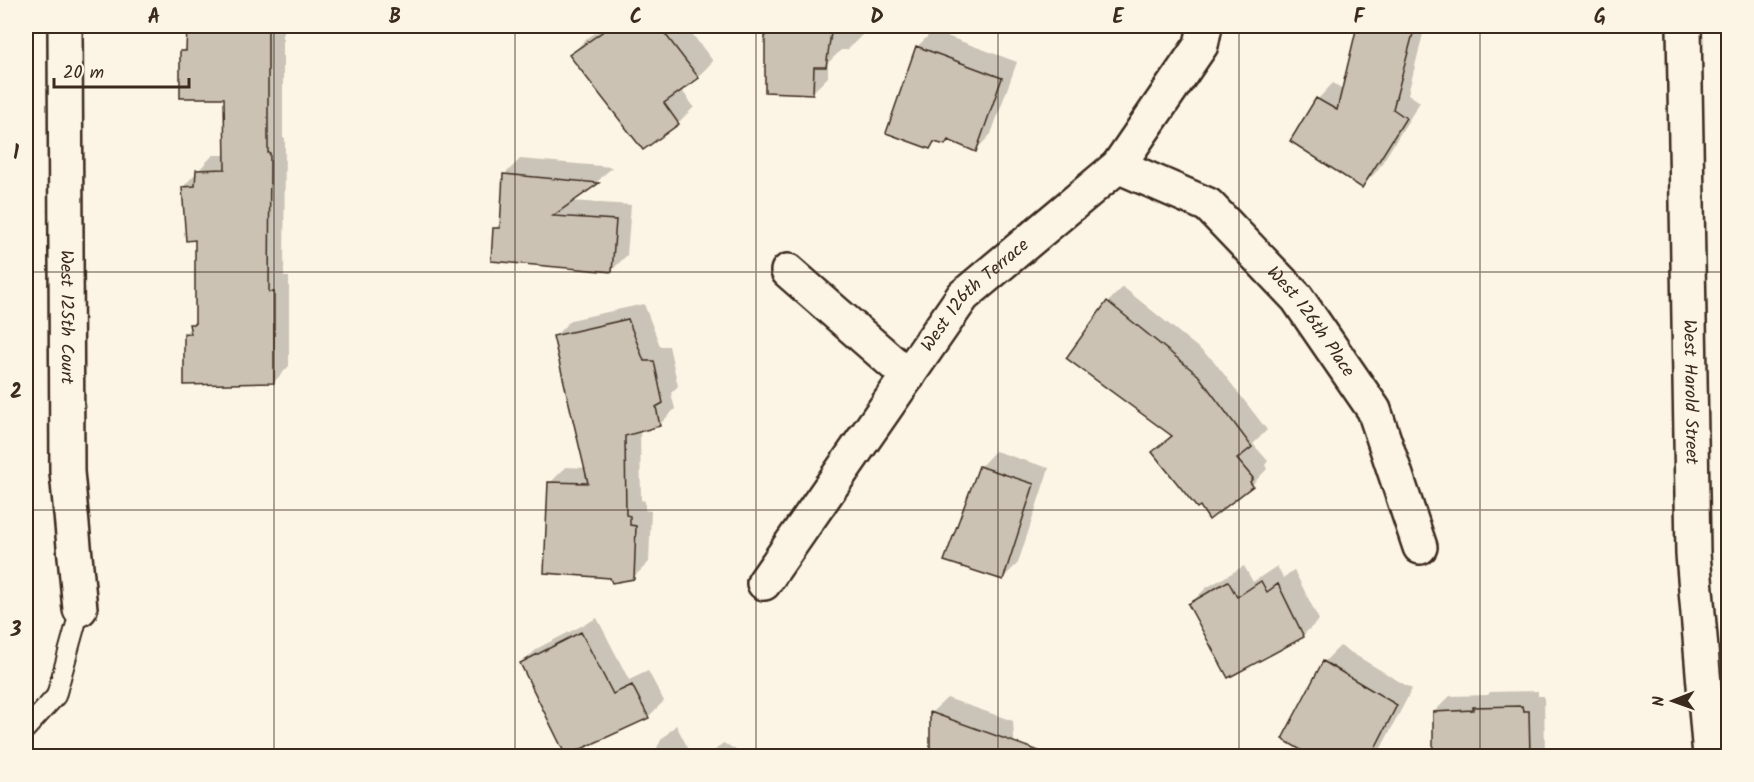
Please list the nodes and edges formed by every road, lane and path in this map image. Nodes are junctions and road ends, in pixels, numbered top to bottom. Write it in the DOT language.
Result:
graph roads {
  1 [pos="65,26"];
  2 [pos="1205,26"];
  3 [pos="1684,26"];
  4 [pos="1118,166"];
  5 [pos="788,271"];
  6 [pos="908,376"];
  7 [pos="1420,547"];
  8 [pos="764,584"];
  9 [pos="80,609"];
  10 [pos="26,729"];
  11 [pos="1710,756"];
  1 -- 9 [label="street, West 125th Court"];
  2 -- 4 [label="street, West 126th Terrace"];
  3 -- 11 [label="street, West Harold Street"];
  4 -- 6 [label="street, West 126th Terrace"];
  4 -- 7 [label="street, West 126th Place"];
  5 -- 6 [label="street"];
  6 -- 8 [label="street, West 126th Terrace"];
  9 -- 10 [label="lane"];
}
